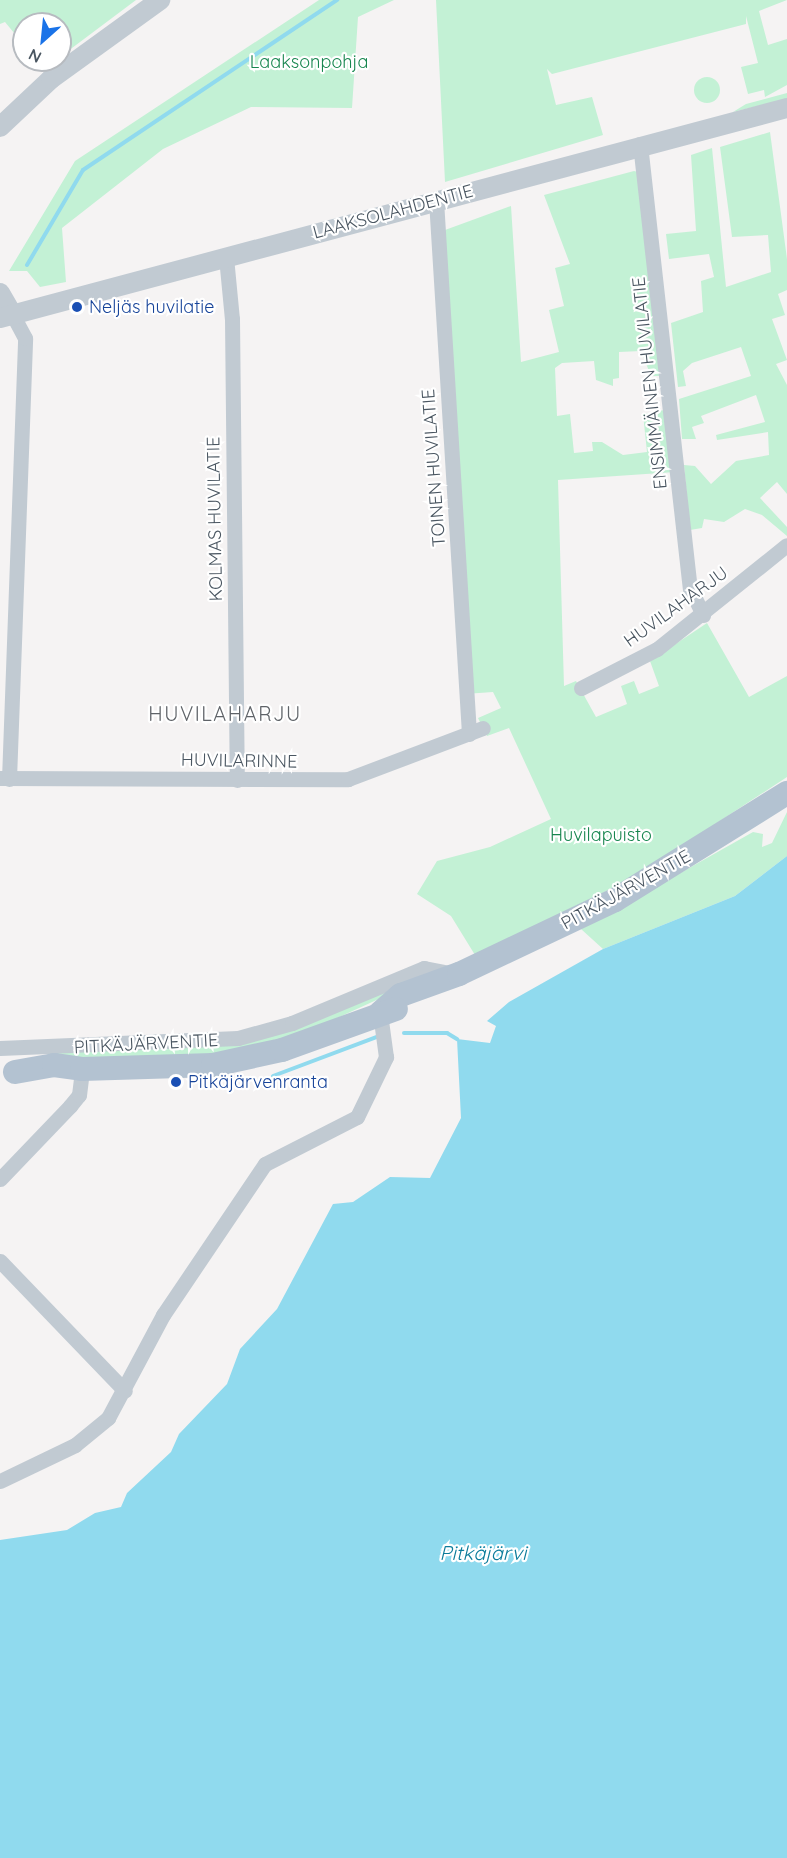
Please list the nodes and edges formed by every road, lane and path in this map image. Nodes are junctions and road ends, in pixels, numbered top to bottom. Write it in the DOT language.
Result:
graph roads {
  1 [pos="160,0"];
  2 [pos="787,108"];
  3 [pos="0,127"];
  4 [pos="640,144"];
  5 [pos="436,200"];
  6 [pos="226,257"];
  7 [pos="0,293"];
  8 [pos="6,316"];
  9 [pos="787,545"];
  10 [pos="703,615"];
  11 [pos="581,688"];
  12 [pos="476,731"];
  13 [pos="4,778"];
  14 [pos="237,780"];
  15 [pos="787,794"];
  16 [pos="459,974"];
  17 [pos="380,1012"];
  18 [pos="0,1048"];
  19 [pos="82,1069"];
  20 [pos="8,1072"];
  21 [pos="0,1179"];
  22 [pos="0,1261"];
  23 [pos="125,1391"];
  24 [pos="0,1481"];
  1 -- 3 [label="street"];
  2 -- 4 [label="street, LAAKSOLAHDENTIE"];
  4 -- 5 [label="street, LAAKSOLAHDENTIE"];
  4 -- 10 [label="street, ENSIMMÄINEN HUVILATIE"];
  5 -- 6 [label="street, LAAKSOLAHDENTIE"];
  5 -- 12 [label="street, TOINEN HUVILATIE"];
  6 -- 8 [label="street, LAAKSOLAHDENTIE"];
  6 -- 14 [label="street, KOLMAS HUVILATIE"];
  7 -- 8 [label="street"];
  8 -- 13 [label="street"];
  9 -- 10 [label="street, HUVILAHARJU"];
  10 -- 11 [label="street, HUVILAHARJU"];
  12 -- 14 [label="street, HUVILARINNE"];
  13 -- 14 [label="street, HUVILARINNE"];
  15 -- 16 [label="main road, PITKÄJÄRVENTIE"];
  16 -- 17 [label="main road, PITKÄJÄRVENTIE"];
  16 -- 18 [label="street, PITKÄJÄRVENTIE"];
  17 -- 19 [label="main road, PITKÄJÄRVENTIE"];
  17 -- 23 [label="street"];
  19 -- 20 [label="main road, PITKÄJÄRVENTIE"];
  19 -- 21 [label="street"];
  22 -- 23 [label="street"];
  23 -- 24 [label="street"];
}
